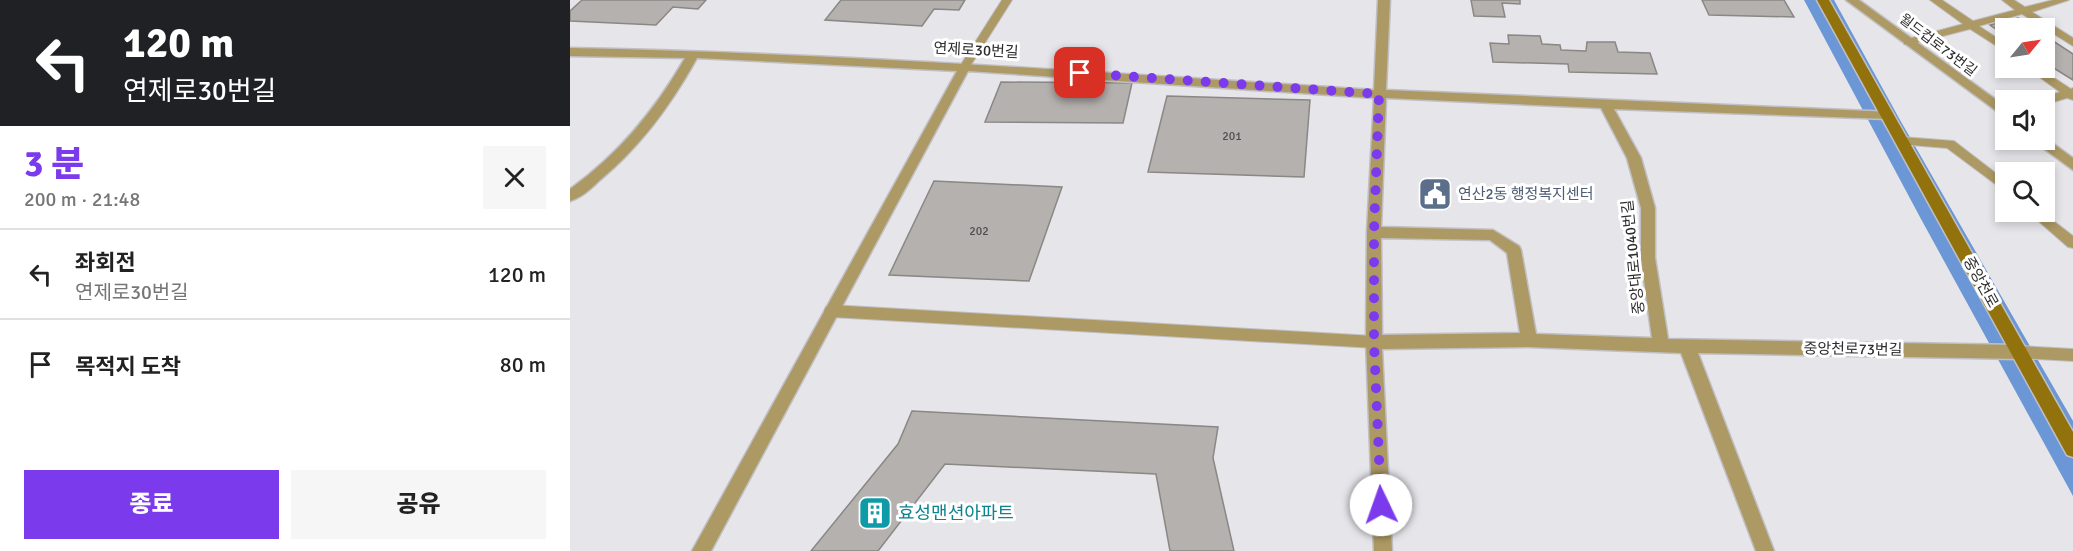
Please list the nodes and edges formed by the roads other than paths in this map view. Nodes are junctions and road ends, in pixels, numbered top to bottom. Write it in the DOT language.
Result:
graph roads {
  1 [pos="1007,0"];
  2 [pos="1384,0"];
  3 [pos="1823,0"];
  4 [pos="1852,0"];
  5 [pos="1935,0"];
  6 [pos="2007,0"];
  7 [pos="2064,0"];
  8 [pos="2024,11"];
  9 [pos="1971,25"];
  10 [pos="1995,41"];
  11 [pos="1908,42"];
  12 [pos="2073,43"];
  13 [pos="570,52"];
  14 [pos="694,53"];
  15 [pos="965,66"];
  16 [pos="2047,78"];
  17 [pos="1379,94"];
  18 [pos="2072,94"];
  19 [pos="2055,98"];
  20 [pos="1605,103"];
  21 [pos="1995,107"];
  22 [pos="1888,115"];
  23 [pos="1902,141"];
  24 [pos="2053,150"];
  25 [pos="2073,165"];
  26 [pos="1995,179"];
  27 [pos="570,196"];
  28 [pos="2047,222"];
  29 [pos="1374,232"];
  30 [pos="2073,243"];
  31 [pos="831,312"];
  32 [pos="1529,340"];
  33 [pos="1374,342"];
  34 [pos="1661,343"];
  35 [pos="1687,346"];
  36 [pos="2019,352"];
  37 [pos="2073,355"];
  38 [pos="2073,449"];
  39 [pos="700,551"];
  40 [pos="1383,551"];
  41 [pos="1765,551"];
  1 -- 15 [label="lane"];
  2 -- 17 [label="street"];
  3 -- 22 [label="street, 중앙천로"];
  4 -- 11 [label="street, 월드컵로73번길"];
  5 -- 9 [label="lane"];
  6 -- 8 [label="lane"];
  7 -- 8 [label="lane"];
  8 -- 9 [label="lane"];
  8 -- 12 [label="lane"];
  9 -- 10 [label="lane"];
  9 -- 11 [label="lane"];
  11 -- 21 [label="street, 월드컵로73번길"];
  13 -- 14 [label="street, 연제로30번길"];
  14 -- 15 [label="street, 연제로30번길"];
  14 -- 27 [label="street"];
  15 -- 17 [label="street, 연제로30번길"];
  15 -- 31 [label="street"];
  16 -- 18 [label="lane"];
  17 -- 20 [label="street, 연제로30번길"];
  17 -- 29 [label="street"];
  18 -- 19 [label="lane"];
  20 -- 22 [label="street"];
  20 -- 34 [label="street, 중앙대로1040번길"];
  22 -- 23 [label="street, 중앙천로"];
  23 -- 26 [label="lane"];
  23 -- 36 [label="street, 중앙천로"];
  24 -- 25 [label="street"];
  28 -- 30 [label="lane"];
  29 -- 32 [label="street"];
  29 -- 33 [label="street"];
  31 -- 33 [label="lane"];
  31 -- 39 [label="street"];
  32 -- 33 [label="street, 중앙천로73번길"];
  32 -- 34 [label="street, 중앙천로73번길"];
  33 -- 40 [label="street"];
  34 -- 35 [label="street, 중앙천로73번길"];
  35 -- 36 [label="street, 중앙천로73번길"];
  35 -- 41 [label="street"];
  36 -- 37 [label="lane"];
  36 -- 38 [label="street, 중앙천로"];
}
